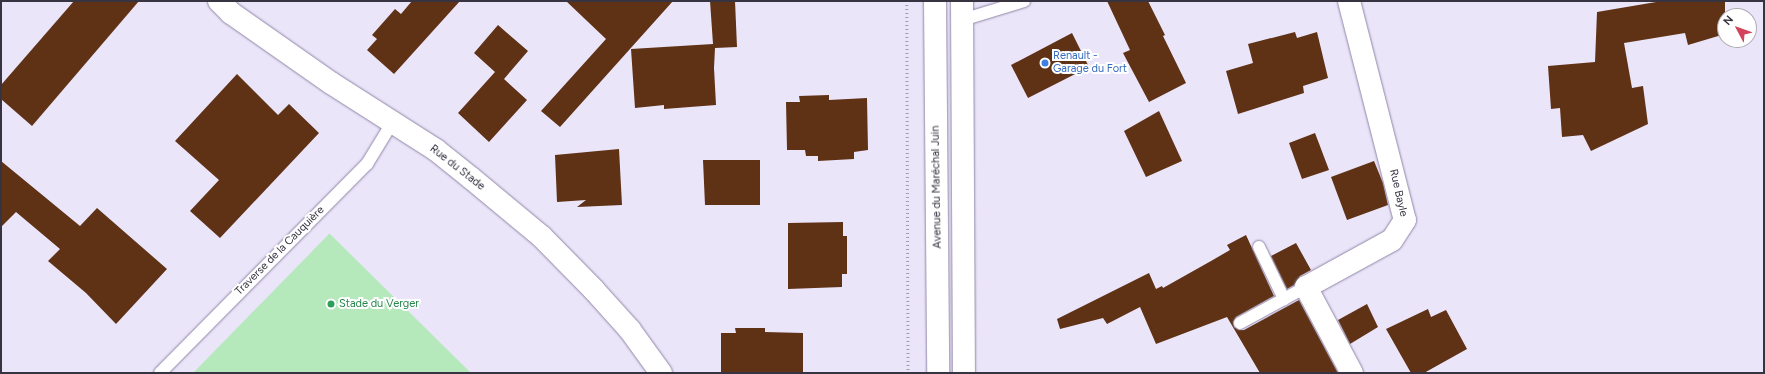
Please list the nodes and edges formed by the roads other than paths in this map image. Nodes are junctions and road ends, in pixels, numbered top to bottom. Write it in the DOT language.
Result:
graph roads {
  1 [pos="219,1"];
  2 [pos="936,1"];
  3 [pos="1349,1"];
  4 [pos="1018,2"];
  5 [pos="962,10"];
  6 [pos="392,123"];
  7 [pos="1259,247"];
  8 [pos="1306,287"];
  9 [pos="1284,299"];
  10 [pos="1240,323"];
  11 [pos="160,373"];
  12 [pos="661,373"];
  13 [pos="938,373"];
  14 [pos="964,373"];
  15 [pos="1352,373"];
  1 -- 6 [label="street, Rue du Stade"];
  2 -- 13 [label="street, Avenue du Maréchal Juin"];
  3 -- 8 [label="street, Rue Bayle"];
  4 -- 5 [label="lane"];
  5 -- 14 [label="street"];
  6 -- 11 [label="lane, Traverse de la Cauquière"];
  6 -- 12 [label="street, Rue du Stade"];
  7 -- 9 [label="lane"];
  8 -- 9 [label="lane"];
  8 -- 15 [label="street"];
  9 -- 10 [label="lane"];
}
